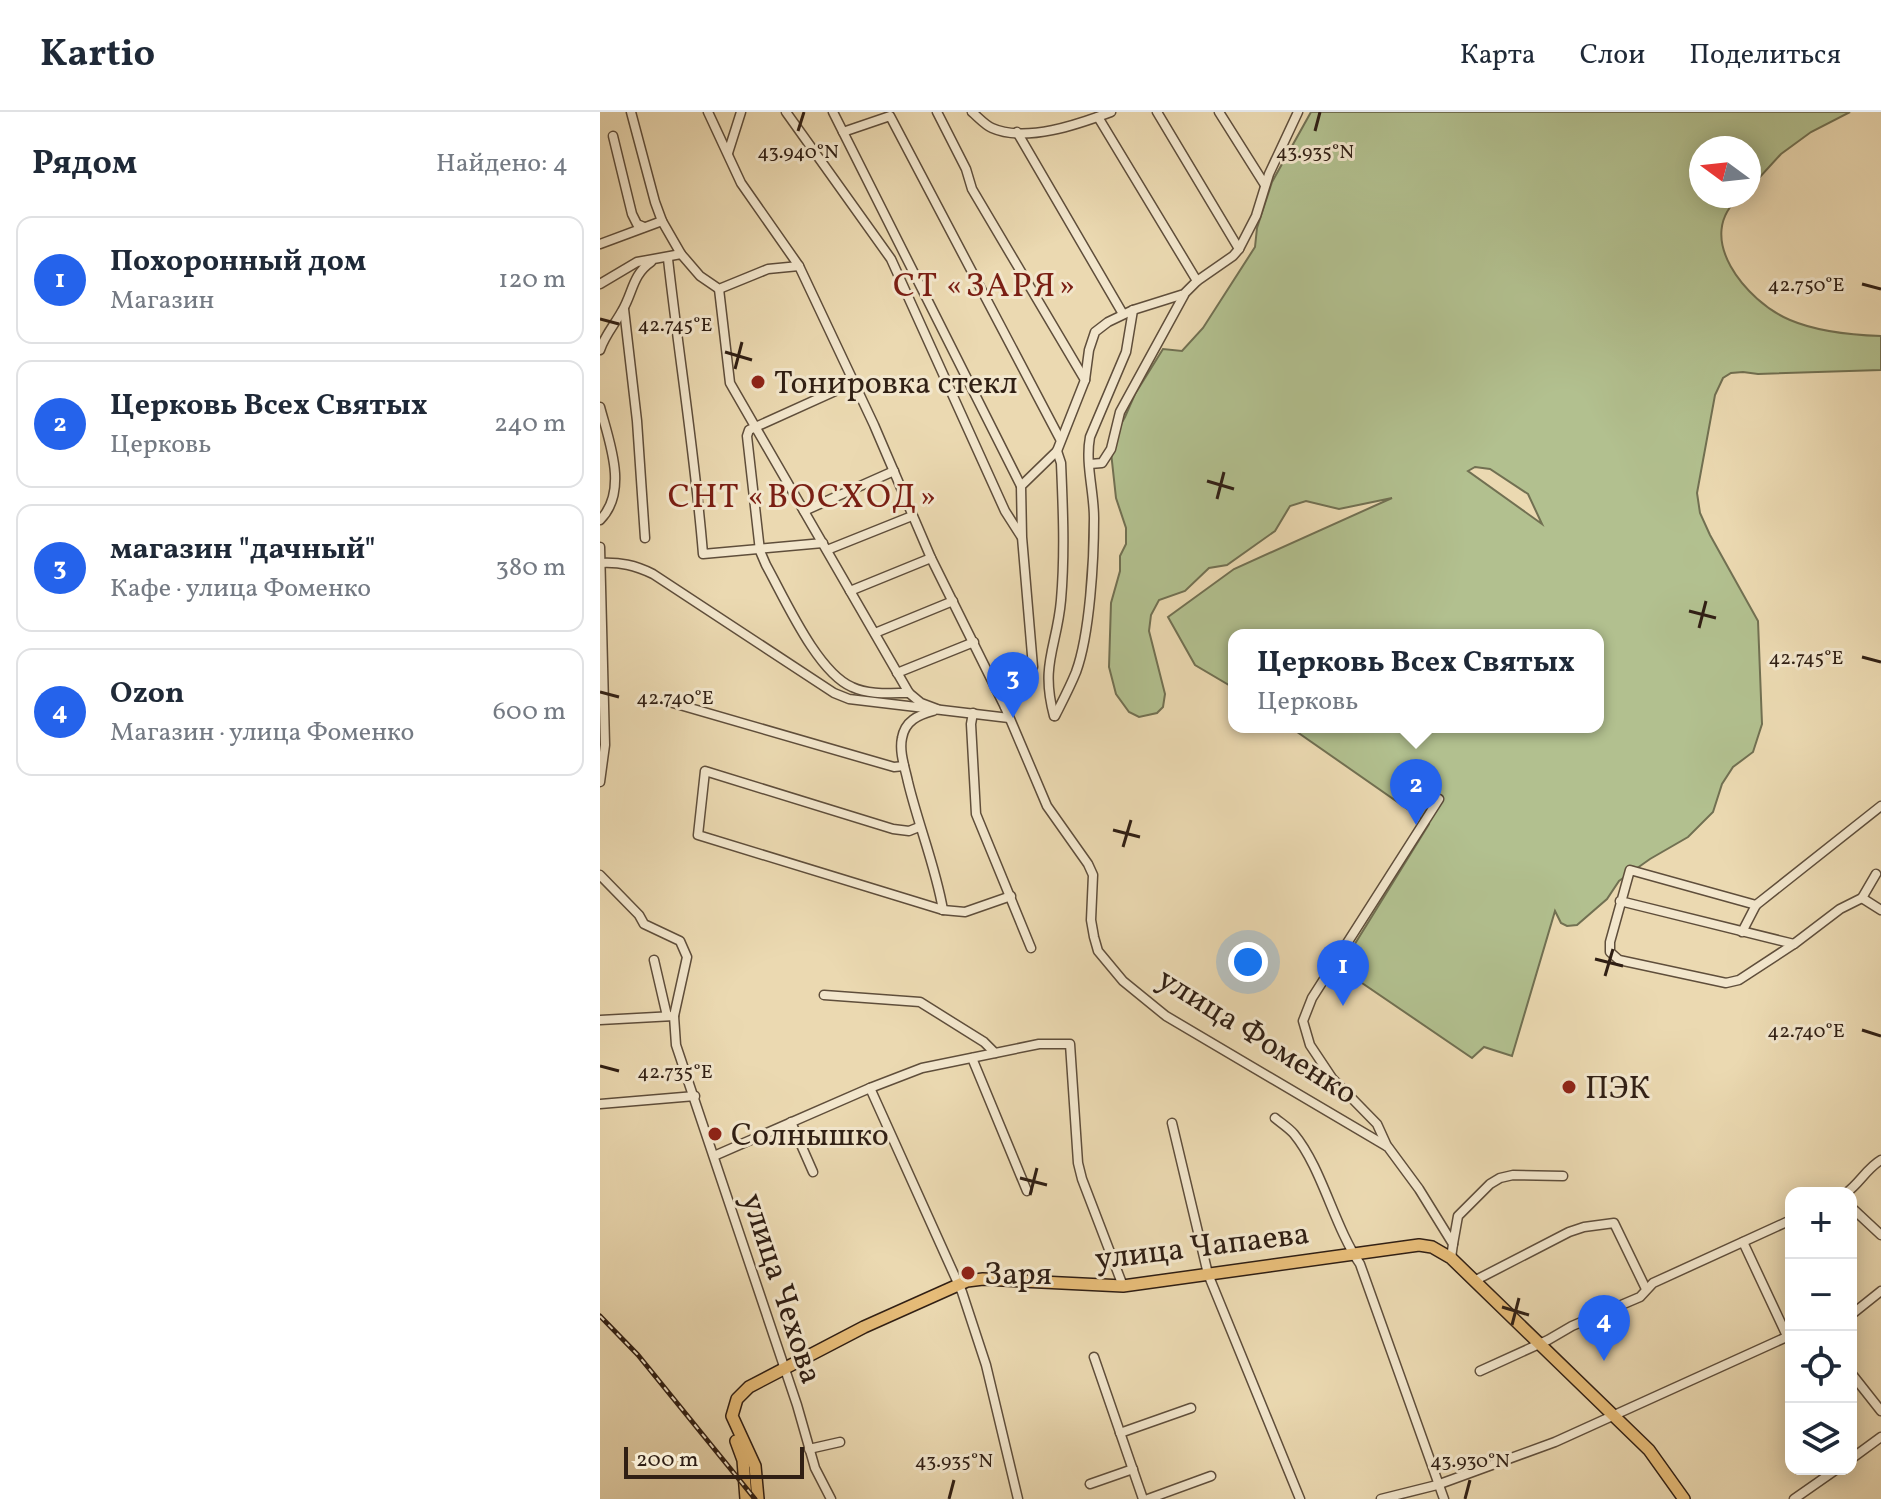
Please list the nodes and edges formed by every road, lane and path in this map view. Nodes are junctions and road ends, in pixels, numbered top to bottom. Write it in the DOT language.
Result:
graph roads {
  1 [pos="631,112"];
  2 [pos="708,112"];
  3 [pos="741,112"];
  4 [pos="786,112"];
  5 [pos="833,112"];
  6 [pos="901,112"];
  7 [pos="937,112"];
  8 [pos="972,112"];
  9 [pos="1111,112"];
  10 [pos="1157,112"];
  11 [pos="1219,112"];
  12 [pos="1298,112"];
  13 [pos="890,116"];
  14 [pos="1098,117"];
  15 [pos="843,132"];
  16 [pos="1017,132"];
  17 [pos="613,136"];
  18 [pos="727,155"];
  19 [pos="1265,185"];
  20 [pos="662,221"];
  21 [pos="644,227"];
  22 [pos="600,244"];
  23 [pos="1239,249"];
  24 [pos="681,254"];
  25 [pos="668,259"];
  26 [pos="652,261"];
  27 [pos="799,266"];
  28 [pos="1197,281"];
  29 [pos="600,284"];
  30 [pos="719,289"];
  31 [pos="1184,294"];
  32 [pos="624,309"];
  33 [pos="1133,310"];
  34 [pos="1123,314"];
  35 [pos="600,350"];
  36 [pos="1085,380"];
  37 [pos="853,383"];
  38 [pos="600,407"];
  39 [pos="755,425"];
  40 [pos="1060,439"];
  41 [pos="1057,451"];
  42 [pos="1090,464"];
  43 [pos="894,471"];
  44 [pos="1021,486"];
  45 [pos="804,511"];
  46 [pos="912,516"];
  47 [pos="600,520"];
  48 [pos="1022,537"];
  49 [pos="645,538"];
  50 [pos="600,547"];
  51 [pos="825,547"];
  52 [pos="760,551"];
  53 [pos="931,558"];
  54 [pos="601,563"];
  55 [pos="850,591"];
  56 [pos="953,601"];
  57 [pos="875,633"];
  58 [pos="974,642"];
  59 [pos="897,673"];
  60 [pos="909,693"];
  61 [pos="666,701"];
  62 [pos="1005,707"];
  63 [pos="937,709"];
  64 [pos="973,713"];
  65 [pos="1009,718"];
  66 [pos="904,766"];
  67 [pos="600,782"];
  68 [pos="1439,799"];
  69 [pos="1881,806"];
  70 [pos="919,827"];
  71 [pos="1876,874"];
  72 [pos="600,875"];
  73 [pos="1011,896"];
  74 [pos="1862,898"];
  75 [pos="1620,901"];
  76 [pos="1756,905"];
  77 [pos="943,910"];
  78 [pos="1881,910"];
  79 [pos="1742,932"];
  80 [pos="1794,944"];
  81 [pos="1031,948"];
  82 [pos="654,960"];
  83 [pos="824,995"];
  84 [pos="670,1016"];
  85 [pos="600,1020"];
  86 [pos="995,1053"];
  87 [pos="972,1058"];
  88 [pos="870,1088"];
  89 [pos="695,1096"];
  90 [pos="600,1104"];
  91 [pos="1275,1118"];
  92 [pos="791,1122"];
  93 [pos="1172,1123"];
  94 [pos="1388,1147"];
  95 [pos="714,1156"];
  96 [pos="1881,1160"];
  97 [pos="813,1172"];
  98 [pos="1563,1176"];
  99 [pos="1855,1187"];
  100 [pos="1027,1191"];
  101 [pos="1857,1213"];
  102 [pos="1785,1223"];
  103 [pos="1881,1235"];
  104 [pos="1743,1242"];
  105 [pos="1453,1244"];
  106 [pos="1352,1253"];
  107 [pos="1451,1258"];
  108 [pos="1208,1274"];
  109 [pos="1474,1281"];
  110 [pos="959,1284"];
  111 [pos="1123,1286"];
  112 [pos="1646,1289"];
  113 [pos="1881,1291"];
  114 [pos="1857,1310"];
  115 [pos="1787,1331"];
  116 [pos="1785,1338"];
  117 [pos="1540,1344"];
  118 [pos="1094,1357"];
  119 [pos="785,1368"];
  120 [pos="1480,1371"];
  121 [pos="1857,1381"];
  122 [pos="1191,1408"];
  123 [pos="1881,1411"];
  124 [pos="1615,1415"];
  125 [pos="1120,1433"];
  126 [pos="1881,1437"];
  127 [pos="840,1442"];
  128 [pos="809,1449"];
  129 [pos="1857,1455"];
  130 [pos="1133,1469"];
  131 [pos="1828,1475"];
  132 [pos="1211,1476"];
  133 [pos="1090,1484"];
  134 [pos="1437,1485"];
  135 [pos="746,1499"];
  136 [pos="758,1499"];
  137 [pos="831,1499"];
  138 [pos="1018,1499"];
  139 [pos="1146,1499"];
  140 [pos="1300,1499"];
  141 [pos="1381,1499"];
  142 [pos="1444,1499"];
  143 [pos="1684,1499"];
  144 [pos="1794,1499"];
  1 -- 20 [label="street"];
  2 -- 18 [label="street, улица Фоменко"];
  3 -- 18 [label="street"];
  4 -- 48 [label="street"];
  5 -- 15 [label="street"];
  6 -- 13 [label="street"];
  7 -- 36 [label="street"];
  8 -- 16 [label="street"];
  9 -- 14 [label="street"];
  10 -- 23 [label="street"];
  11 -- 19 [label="street"];
  12 -- 19 [label="street"];
  13 -- 15 [label="street"];
  13 -- 40 [label="street"];
  14 -- 16 [label="street"];
  14 -- 28 [label="street"];
  15 -- 44 [label="street"];
  16 -- 34 [label="street"];
  17 -- 21 [label="street"];
  18 -- 27 [label="street, улица Фоменко"];
  19 -- 23 [label="street"];
  20 -- 21 [label="street"];
  20 -- 24 [label="street"];
  21 -- 22 [label="street"];
  23 -- 28 [label="street"];
  24 -- 25 [label="street"];
  24 -- 30 [label="street"];
  25 -- 26 [label="street"];
  25 -- 52 [label="street"];
  26 -- 29 [label="street"];
  26 -- 32 [label="street"];
  27 -- 30 [label="street"];
  27 -- 37 [label="street, улица Фоменко"];
  28 -- 31 [label="street"];
  30 -- 39 [label="street"];
  31 -- 33 [label="street"];
  31 -- 42 [label="street"];
  32 -- 35 [label="street"];
  32 -- 49 [label="street"];
  33 -- 34 [label="street"];
  33 -- 42 [label="street"];
  34 -- 36 [label="street"];
  36 -- 40 [label="street"];
  37 -- 39 [label="street"];
  37 -- 43 [label="street, улица Фоменко"];
  38 -- 47 [label="street"];
  39 -- 45 [label="street"];
  39 -- 52 [label="street"];
  40 -- 41 [label="street"];
  41 -- 42 [label="street"];
  41 -- 44 [label="street"];
  43 -- 45 [label="street"];
  43 -- 46 [label="street, улица Фоменко"];
  44 -- 48 [label="street"];
  45 -- 51 [label="street"];
  46 -- 51 [label="street"];
  46 -- 53 [label="street, улица Фоменко"];
  48 -- 62 [label="street"];
  50 -- 54 [label="street"];
  51 -- 52 [label="street"];
  51 -- 55 [label="street"];
  52 -- 60 [label="street"];
  53 -- 55 [label="street"];
  53 -- 56 [label="street, улица Фоменко"];
  54 -- 63 [label="street"];
  54 -- 67 [label="street"];
  55 -- 57 [label="street"];
  56 -- 57 [label="street"];
  56 -- 58 [label="street, улица Фоменко"];
  57 -- 59 [label="street"];
  58 -- 59 [label="street"];
  58 -- 62 [label="street, улица Фоменко"];
  59 -- 60 [label="street"];
  60 -- 63 [label="street"];
  61 -- 66 [label="street"];
  62 -- 65 [label="street, улица Фоменко"];
  63 -- 64 [label="street"];
  63 -- 66 [label="street"];
  64 -- 65 [label="street"];
  64 -- 73 [label="street"];
  65 -- 94 [label="street, улица Фоменко"];
  66 -- 70 [label="street"];
  68 -- 94 [label="street"];
  69 -- 76 [label="street"];
  70 -- 77 [label="street"];
  70 -- 77 [label="street"];
  71 -- 74 [label="street"];
  72 -- 84 [label="street, улица Чехова"];
  73 -- 77 [label="street"];
  73 -- 81 [label="street"];
  74 -- 78 [label="street"];
  74 -- 80 [label="street"];
  75 -- 76 [label="street"];
  75 -- 79 [label="street"];
  75 -- 80 [label="street"];
  76 -- 79 [label="street"];
  79 -- 80 [label="street"];
  82 -- 84 [label="street, улица Чехова"];
  83 -- 86 [label="street"];
  84 -- 85 [label="street"];
  84 -- 89 [label="street, улица Чехова"];
  86 -- 87 [label="street"];
  86 -- 111 [label="street"];
  87 -- 88 [label="street"];
  87 -- 100 [label="street"];
  88 -- 92 [label="street"];
  88 -- 110 [label="street"];
  89 -- 90 [label="street"];
  89 -- 95 [label="street, улица Чехова"];
  91 -- 106 [label="street"];
  92 -- 95 [label="street"];
  92 -- 97 [label="street"];
  93 -- 108 [label="street"];
  94 -- 105 [label="street, улица Фоменко"];
  95 -- 119 [label="street, улица Чехова"];
  96 -- 99 [label="street"];
  98 -- 105 [label="street"];
  101 -- 103 [label="street"];
  102 -- 104 [label="street"];
  104 -- 112 [label="street"];
  104 -- 115 [label="street"];
  105 -- 107 [label="street"];
  106 -- 107 [label="main road, улица Чапаева"];
  106 -- 108 [label="main road, улица Чапаева"];
  106 -- 134 [label="street"];
  107 -- 109 [label="main road"];
  108 -- 111 [label="main road, улица Чапаева"];
  108 -- 140 [label="street"];
  109 -- 112 [label="street"];
  109 -- 117 [label="main road"];
  110 -- 111 [label="main road, улица Чапаева"];
  110 -- 119 [label="main road, улица Чапаева"];
  110 -- 138 [label="street"];
  112 -- 117 [label="street"];
  113 -- 114 [label="street"];
  116 -- 124 [label="street"];
  117 -- 120 [label="street"];
  117 -- 124 [label="main road"];
  118 -- 125 [label="street"];
  119 -- 128 [label="street, улица Чехова"];
  119 -- 135 [label="main road, улица Чапаева"];
  119 -- 136 [label="main road, улица Чапаева"];
  121 -- 123 [label="street"];
  122 -- 125 [label="street"];
  124 -- 134 [label="street"];
  124 -- 143 [label="main road"];
  125 -- 130 [label="street"];
  126 -- 129 [label="street"];
  127 -- 128 [label="street"];
  128 -- 137 [label="street, улица Чехова"];
  130 -- 133 [label="street"];
  130 -- 139 [label="street"];
  131 -- 144 [label="street"];
  132 -- 139 [label="street"];
  134 -- 141 [label="street"];
  134 -- 142 [label="street"];
}
